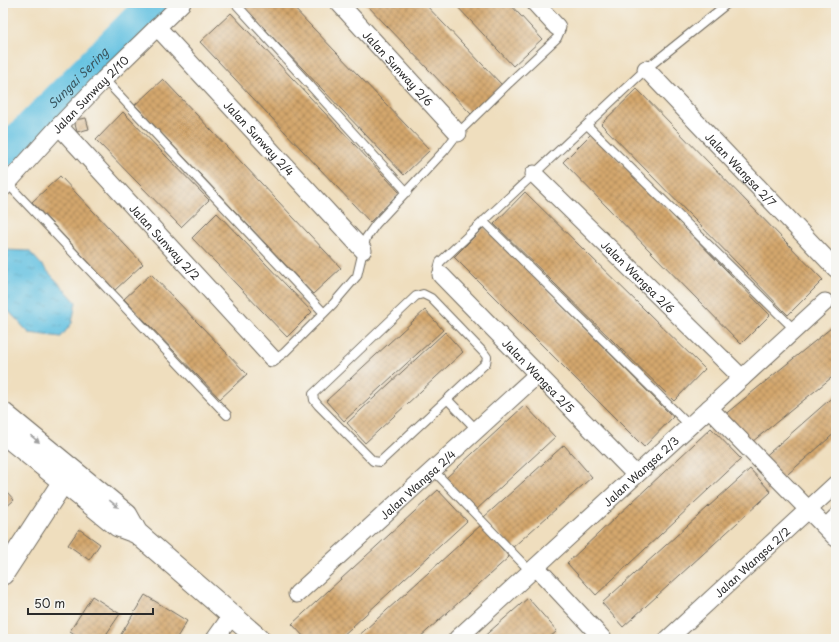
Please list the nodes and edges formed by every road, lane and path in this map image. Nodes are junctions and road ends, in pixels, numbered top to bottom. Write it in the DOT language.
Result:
graph roads {
  1 [pos="182,3"];
  2 [pos="235,3"];
  3 [pos="339,3"];
  4 [pos="535,3"];
  5 [pos="728,3"];
  6 [pos="157,27"];
  7 [pos="557,27"];
  8 [pos="646,69"];
  9 [pos="104,79"];
  10 [pos="587,124"];
  11 [pos="59,126"];
  12 [pos="458,133"];
  13 [pos="534,174"];
  14 [pos="5,186"];
  15 [pos="407,192"];
  16 [pos="483,221"];
  17 [pos="363,250"];
  18 [pos="836,269"];
  19 [pos="441,275"];
  20 [pos="825,302"];
  21 [pos="324,313"];
  22 [pos="795,330"];
  23 [pos="272,358"];
  24 [pos="538,374"];
  25 [pos="742,378"];
  26 [pos="447,399"];
  27 [pos="709,408"];
  28 [pos="3,413"];
  29 [pos="227,415"];
  30 [pos="690,426"];
  31 [pos="477,430"];
  32 [pos="3,433"];
  33 [pos="50,462"];
  34 [pos="433,470"];
  35 [pos="636,475"];
  36 [pos="63,482"];
  37 [pos="836,484"];
  38 [pos="84,489"];
  39 [pos="50,502"];
  40 [pos="808,510"];
  41 [pos="836,511"];
  42 [pos="823,524"];
  43 [pos="836,538"];
  44 [pos="6,563"];
  45 [pos="533,569"];
  46 [pos="297,594"];
  47 [pos="232,615"];
  48 [pos="215,639"];
  49 [pos="259,639"];
  50 [pos="457,639"];
  51 [pos="603,639"];
  52 [pos="668,639"];
  1 -- 6 [label="street, Jalan Sunway 2/10"];
  2 -- 15 [label="lane"];
  3 -- 12 [label="street, Jalan Sunway 2/6"];
  4 -- 7 [label="street"];
  5 -- 8 [label="lane"];
  6 -- 9 [label="street, Jalan Sunway 2/10"];
  6 -- 17 [label="street, Jalan Sunway 2/4"];
  7 -- 12 [label="lane"];
  8 -- 10 [label="lane"];
  8 -- 18 [label="street, Jalan Wangsa 2/7"];
  9 -- 11 [label="street, Jalan Sunway 2/10"];
  9 -- 21 [label="lane"];
  10 -- 13 [label="lane"];
  10 -- 22 [label="lane"];
  11 -- 14 [label="street, Jalan Sunway 2/10"];
  11 -- 23 [label="street, Jalan Sunway 2/2"];
  12 -- 15 [label="lane"];
  13 -- 16 [label="lane"];
  13 -- 25 [label="street, Jalan Wangsa 2/6"];
  14 -- 29 [label="lane"];
  15 -- 17 [label="lane"];
  16 -- 19 [label="lane"];
  16 -- 30 [label="lane"];
  17 -- 21 [label="lane"];
  19 -- 24 [label="street, Jalan Wangsa 2/5"];
  20 -- 22 [label="street, Jalan Wangsa 2/3"];
  21 -- 23 [label="lane"];
  22 -- 25 [label="street, Jalan Wangsa 2/3"];
  24 -- 31 [label="street, Jalan Wangsa 2/4"];
  24 -- 35 [label="street, Jalan Wangsa 2/5"];
  25 -- 27 [label="street, Jalan Wangsa 2/3"];
  26 -- 26 [label="lane"];
  26 -- 31 [label="lane"];
  27 -- 30 [label="street, Jalan Wangsa 2/3"];
  27 -- 40 [label="street"];
  28 -- 33 [label="street, one-way"];
  30 -- 35 [label="street, Jalan Wangsa 2/3"];
  31 -- 34 [label="street, Jalan Wangsa 2/4"];
  32 -- 33 [label="street"];
  33 -- 36 [label="street"];
  33 -- 38 [label="street"];
  33 -- 39 [label="street"];
  34 -- 45 [label="lane"];
  34 -- 46 [label="street, Jalan Wangsa 2/4"];
  35 -- 45 [label="street, Jalan Wangsa 2/3"];
  36 -- 38 [label="street"];
  36 -- 39 [label="street"];
  37 -- 40 [label="street, Jalan Wangsa 2/2"];
  38 -- 39 [label="street"];
  38 -- 47 [label="street"];
  39 -- 44 [label="street"];
  40 -- 42 [label="street"];
  40 -- 52 [label="street, Jalan Wangsa 2/2"];
  41 -- 42 [label="lane"];
  42 -- 43 [label="street"];
  45 -- 50 [label="street, Jalan Wangsa 2/3"];
  45 -- 51 [label="street"];
  47 -- 48 [label="street"];
  47 -- 49 [label="street"];
}
